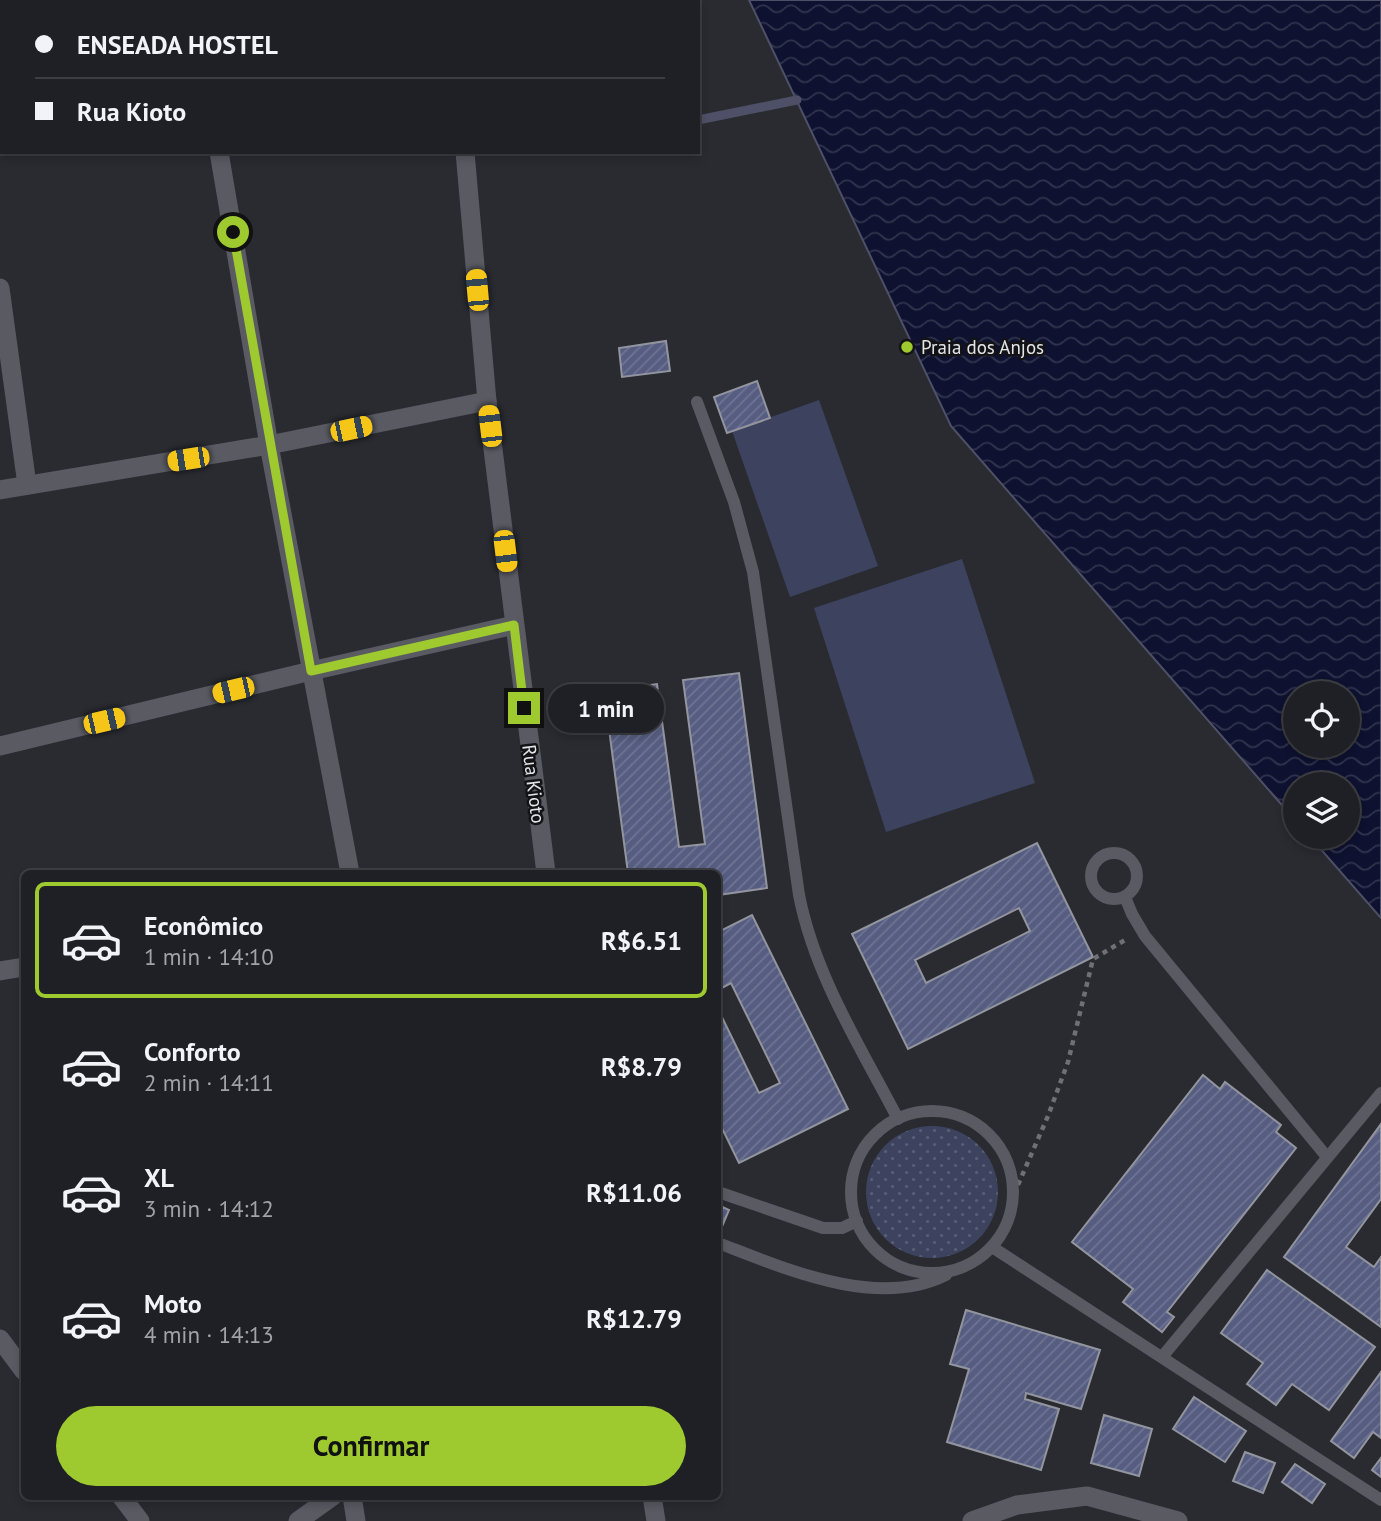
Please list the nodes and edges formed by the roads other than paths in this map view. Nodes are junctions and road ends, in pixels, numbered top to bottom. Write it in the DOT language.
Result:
graph roads {
  1 [pos="219,154"];
  2 [pos="464,154"];
  3 [pos="0,288"];
  4 [pos="487,401"];
  5 [pos="697,402"];
  6 [pos="269,446"];
  7 [pos="27,485"];
  8 [pos="0,490"];
  9 [pos="514,625"];
  10 [pos="311,671"];
  11 [pos="0,746"];
  12 [pos="350,870"];
  13 [pos="546,870"];
  14 [pos="1125,897"];
  15 [pos="21,968"];
  16 [pos="0,971"];
  17 [pos="1381,1093"];
  18 [pos="898,1119"];
  19 [pos="1327,1157"];
  20 [pos="721,1193"];
  21 [pos="856,1222"];
  22 [pos="721,1244"];
  23 [pos="992,1247"];
  24 [pos="959,1269"];
  25 [pos="0,1339"];
  26 [pos="1162,1357"];
  27 [pos="21,1367"];
  28 [pos="124,1500"];
  29 [pos="328,1500"];
  30 [pos="353,1500"];
  31 [pos="653,1500"];
  32 [pos="1381,1500"];
  33 [pos="140,1521"];
  34 [pos="298,1521"];
  35 [pos="356,1521"];
  36 [pos="656,1521"];
  37 [pos="972,1521"];
  38 [pos="1178,1521"];
  1 -- 6 [label="street"];
  2 -- 4 [label="street, Rua Kioto"];
  3 -- 7 [label="street"];
  4 -- 6 [label="street"];
  4 -- 9 [label="street, Rua Kioto"];
  5 -- 18 [label="lane"];
  6 -- 7 [label="street"];
  6 -- 10 [label="street"];
  7 -- 8 [label="street"];
  9 -- 10 [label="street"];
  9 -- 13 [label="street, Rua Kioto"];
  10 -- 11 [label="street"];
  10 -- 12 [label="street"];
  14 -- 19 [label="lane"];
  15 -- 16 [label="street"];
  17 -- 19 [label="lane"];
  18 -- 21 [label="lane"];
  18 -- 23 [label="lane"];
  19 -- 26 [label="lane"];
  20 -- 21 [label="lane"];
  21 -- 24 [label="lane"];
  22 -- 24 [label="lane"];
  23 -- 24 [label="lane"];
  23 -- 26 [label="lane"];
  25 -- 27 [label="street"];
  26 -- 32 [label="lane"];
  28 -- 33 [label="street"];
  29 -- 34 [label="street"];
  30 -- 35 [label="street"];
  31 -- 36 [label="street"];
  37 -- 38 [label="street"];
}
